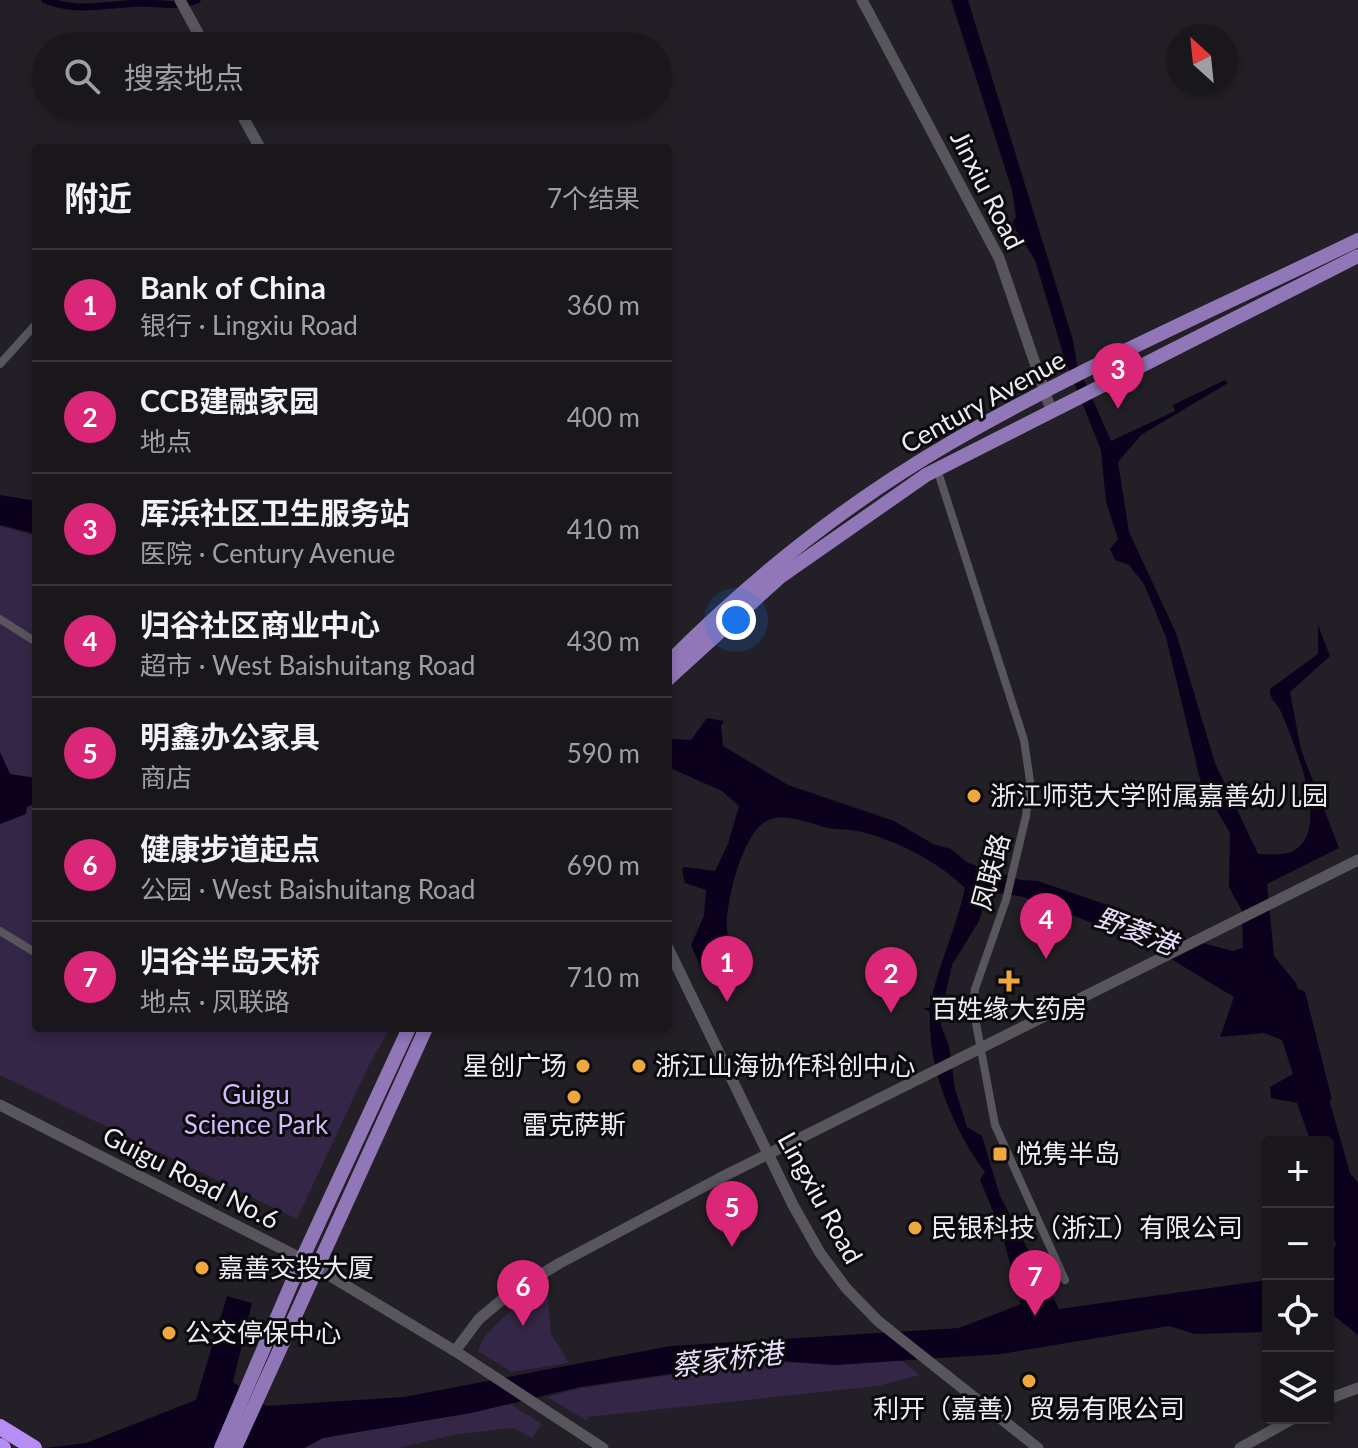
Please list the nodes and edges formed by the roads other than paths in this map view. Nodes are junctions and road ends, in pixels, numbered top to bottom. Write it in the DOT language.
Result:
graph roads {
  1 [pos="180,0"];
  2 [pos="862,0"];
  3 [pos="198,32"];
  4 [pos="245,120"];
  5 [pos="258,144"];
  6 [pos="1358,240"];
  7 [pos="1358,256"];
  8 [pos="32,328"];
  9 [pos="0,364"];
  10 [pos="1043,395"];
  11 [pos="1051,410"];
  12 [pos="937,469"];
  13 [pos="0,619"];
  14 [pos="32,639"];
  15 [pos="672,657"];
  16 [pos="672,675"];
  17 [pos="1358,860"];
  18 [pos="0,931"];
  19 [pos="32,951"];
  20 [pos="672,956"];
  21 [pos="407,1032"];
  22 [pos="424,1032"];
  23 [pos="975,1051"];
  24 [pos="0,1105"];
  25 [pos="768,1154"];
  26 [pos="302,1259"];
  27 [pos="316,1268"];
  28 [pos="1065,1280"];
  29 [pos="455,1351"];
  30 [pos="259,1376"];
  31 [pos="1358,1388"];
  32 [pos="1334,1397"];
  33 [pos="1283,1424"];
  34 [pos="0,1427"];
  35 [pos="34,1448"];
  36 [pos="221,1448"];
  37 [pos="235,1448"];
  38 [pos="603,1448"];
  39 [pos="1038,1448"];
  40 [pos="1240,1448"];
  1 -- 3 [label="street"];
  2 -- 10 [label="street, Jinxiu Road"];
  4 -- 5 [label="street"];
  6 -- 10 [label="main road, Century Avenue"];
  7 -- 11 [label="main road, Century Avenue"];
  8 -- 9 [label="street"];
  10 -- 11 [label="street, Jinxiu Road"];
  10 -- 15 [label="main road, Century Avenue"];
  11 -- 12 [label="main road, Century Avenue"];
  12 -- 16 [label="main road, Century Avenue"];
  12 -- 23 [label="street, 凤联路"];
  13 -- 14 [label="street"];
  17 -- 23 [label="street"];
  18 -- 19 [label="street"];
  20 -- 25 [label="street, Lingxiu Road"];
  21 -- 26 [label="main road"];
  22 -- 27 [label="main road"];
  23 -- 25 [label="street"];
  23 -- 28 [label="street, 凤联路"];
  24 -- 26 [label="street, Guigu Road No.6"];
  25 -- 29 [label="street"];
  25 -- 39 [label="street, Lingxiu Road"];
  26 -- 27 [label="street, Guigu Road No.6"];
  26 -- 30 [label="main road"];
  27 -- 29 [label="street, Guigu Road No.6"];
  27 -- 30 [label="main road"];
  29 -- 38 [label="street, Guigu Road No.6"];
  30 -- 36 [label="main road"];
  30 -- 37 [label="main road"];
  31 -- 32 [label="street"];
  33 -- 40 [label="street"];
  34 -- 35 [label="highway"];
}
